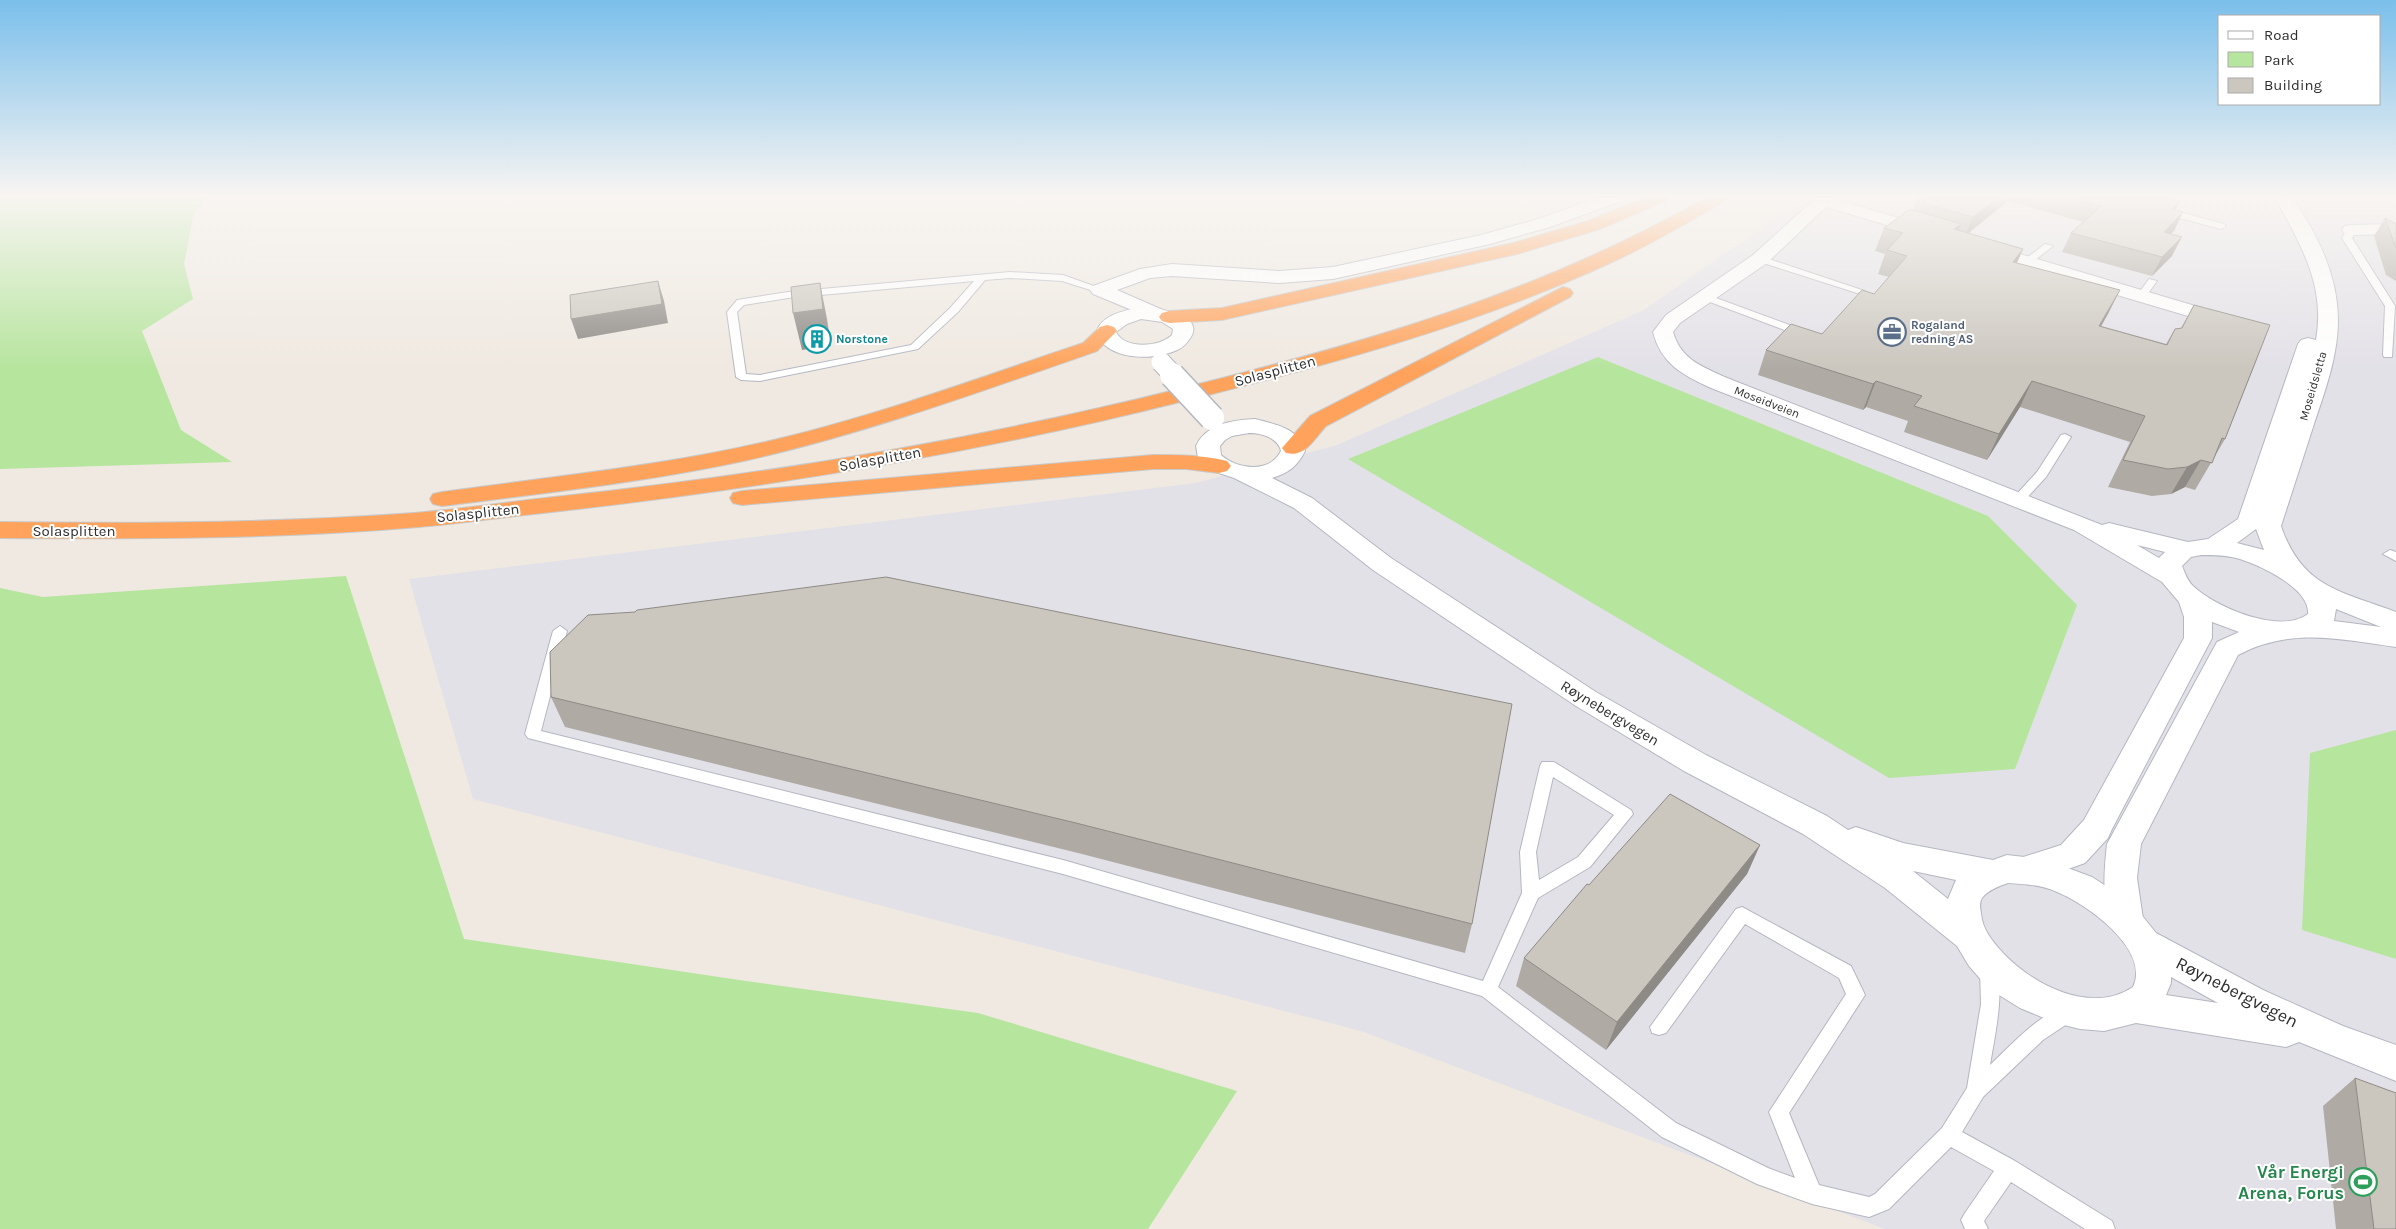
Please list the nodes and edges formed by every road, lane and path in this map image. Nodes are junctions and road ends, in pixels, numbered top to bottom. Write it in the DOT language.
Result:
graph roads {
  1 [pos="1418,254"];
  2 [pos="1489,254"];
  3 [pos="1574,254"];
  4 [pos="1605,254"];
  5 [pos="1632,254"];
  6 [pos="1765,254"];
  7 [pos="2001,254"];
  8 [pos="2037,254"];
  9 [pos="2298,254"];
  10 [pos="2314,254"];
  11 [pos="2357,254"];
  12 [pos="1760,259"];
  13 [pos="2027,262"];
  14 [pos="982,278"];
  15 [pos="2147,289"];
  16 [pos="1100,290"];
  17 [pos="1860,291"];
  18 [pos="1705,297"];
  19 [pos="2128,312"];
  20 [pos="2194,312"];
  21 [pos="1162,315"];
  22 [pos="1108,328"];
  23 [pos="1790,328"];
  24 [pos="1173,354"];
  25 [pos="2388,355"];
  26 [pos="1226,423"];
  27 [pos="2065,436"];
  28 [pos="1291,455"];
  29 [pos="1231,469"];
  30 [pos="439,499"];
  31 [pos="2019,499"];
  32 [pos="0,518"];
  33 [pos="418,520"];
  34 [pos="2083,525"];
  35 [pos="0,530"];
  36 [pos="2213,547"];
  37 [pos="2185,549"];
  38 [pos="2170,576"];
  39 [pos="2303,582"];
  40 [pos="1415,585"];
  41 [pos="2191,599"];
  42 [pos="2396,622"];
  43 [pos="2310,627"];
  44 [pos="560,631"];
  45 [pos="2276,631"];
  46 [pos="2396,638"];
  47 [pos="1815,825"];
  48 [pos="2026,870"];
  49 [pos="1990,873"];
  50 [pos="1531,893"];
  51 [pos="2136,932"];
  52 [pos="1968,935"];
  53 [pos="1989,964"];
  54 [pos="1488,990"];
  55 [pos="2137,1007"];
  56 [pos="2071,1011"];
  57 [pos="1659,1027"];
  58 [pos="2330,1038"];
  59 [pos="2396,1063"];
  60 [pos="1976,1091"];
  61 [pos="1949,1136"];
  62 [pos="2008,1168"];
  63 [pos="1812,1194"];
  64 [pos="1977,1229"];
  65 [pos="2104,1229"];
  1 -- 16 [label="street"];
  2 -- 21 [label="highway"];
  3 -- 30 [label="highway, Solasplitten"];
  4 -- 33 [label="highway, Solasplitten"];
  5 -- 28 [label="highway"];
  6 -- 12 [label="street, Moseidveien"];
  7 -- 13 [label="street"];
  8 -- 13 [label="lane"];
  9 -- 36 [label="street, Moseidsletta"];
  10 -- 39 [label="street, Moseidsletta"];
  11 -- 25 [label="lane"];
  12 -- 17 [label="lane"];
  12 -- 18 [label="street, Moseidveien"];
  13 -- 15 [label="street"];
  14 -- 14 [label="lane"];
  14 -- 16 [label="lane"];
  15 -- 19 [label="street"];
  15 -- 20 [label="street"];
  16 -- 21 [label="street"];
  16 -- 22 [label="street"];
  18 -- 23 [label="lane"];
  18 -- 31 [label="street, Moseidveien"];
  21 -- 22 [label="street"];
  21 -- 24 [label="street"];
  22 -- 24 [label="street"];
  22 -- 30 [label="highway"];
  24 -- 26 [label="street, bridge"];
  26 -- 28 [label="street, Røynebergvegen"];
  26 -- 29 [label="street"];
  27 -- 31 [label="lane"];
  28 -- 29 [label="street"];
  28 -- 40 [label="street, Røynebergvegen"];
  29 -- 33 [label="highway"];
  29 -- 40 [label="street, Røynebergvegen"];
  30 -- 32 [label="highway, Solasplitten"];
  31 -- 34 [label="street, Moseidveien"];
  33 -- 35 [label="highway, Solasplitten"];
  34 -- 37 [label="street"];
  34 -- 38 [label="street"];
  36 -- 37 [label="street"];
  36 -- 39 [label="street"];
  37 -- 38 [label="street"];
  38 -- 41 [label="street"];
  39 -- 42 [label="street"];
  39 -- 43 [label="street, Moseidsletta"];
  40 -- 47 [label="street, Røynebergvegen"];
  41 -- 45 [label="street"];
  41 -- 48 [label="street"];
  43 -- 45 [label="street"];
  43 -- 46 [label="street"];
  44 -- 54 [label="lane"];
  45 -- 51 [label="street"];
  47 -- 49 [label="street, Røynebergvegen"];
  47 -- 52 [label="street, Røynebergvegen"];
  48 -- 49 [label="street, Røynebergvegen"];
  48 -- 51 [label="street, Røynebergvegen"];
  49 -- 52 [label="street, Røynebergvegen"];
  50 -- 50 [label="lane"];
  50 -- 54 [label="lane"];
  51 -- 55 [label="street, Røynebergvegen"];
  51 -- 58 [label="street, Røynebergvegen"];
  52 -- 53 [label="street, Røynebergvegen"];
  53 -- 56 [label="street, Røynebergvegen"];
  53 -- 60 [label="lane"];
  54 -- 63 [label="lane"];
  55 -- 56 [label="street, Røynebergvegen"];
  55 -- 58 [label="street, Røynebergvegen"];
  56 -- 60 [label="lane"];
  57 -- 63 [label="lane"];
  58 -- 59 [label="street, Røynebergvegen"];
  60 -- 61 [label="lane"];
  61 -- 62 [label="lane"];
  61 -- 63 [label="lane"];
  62 -- 64 [label="lane"];
  62 -- 65 [label="lane"];
}
